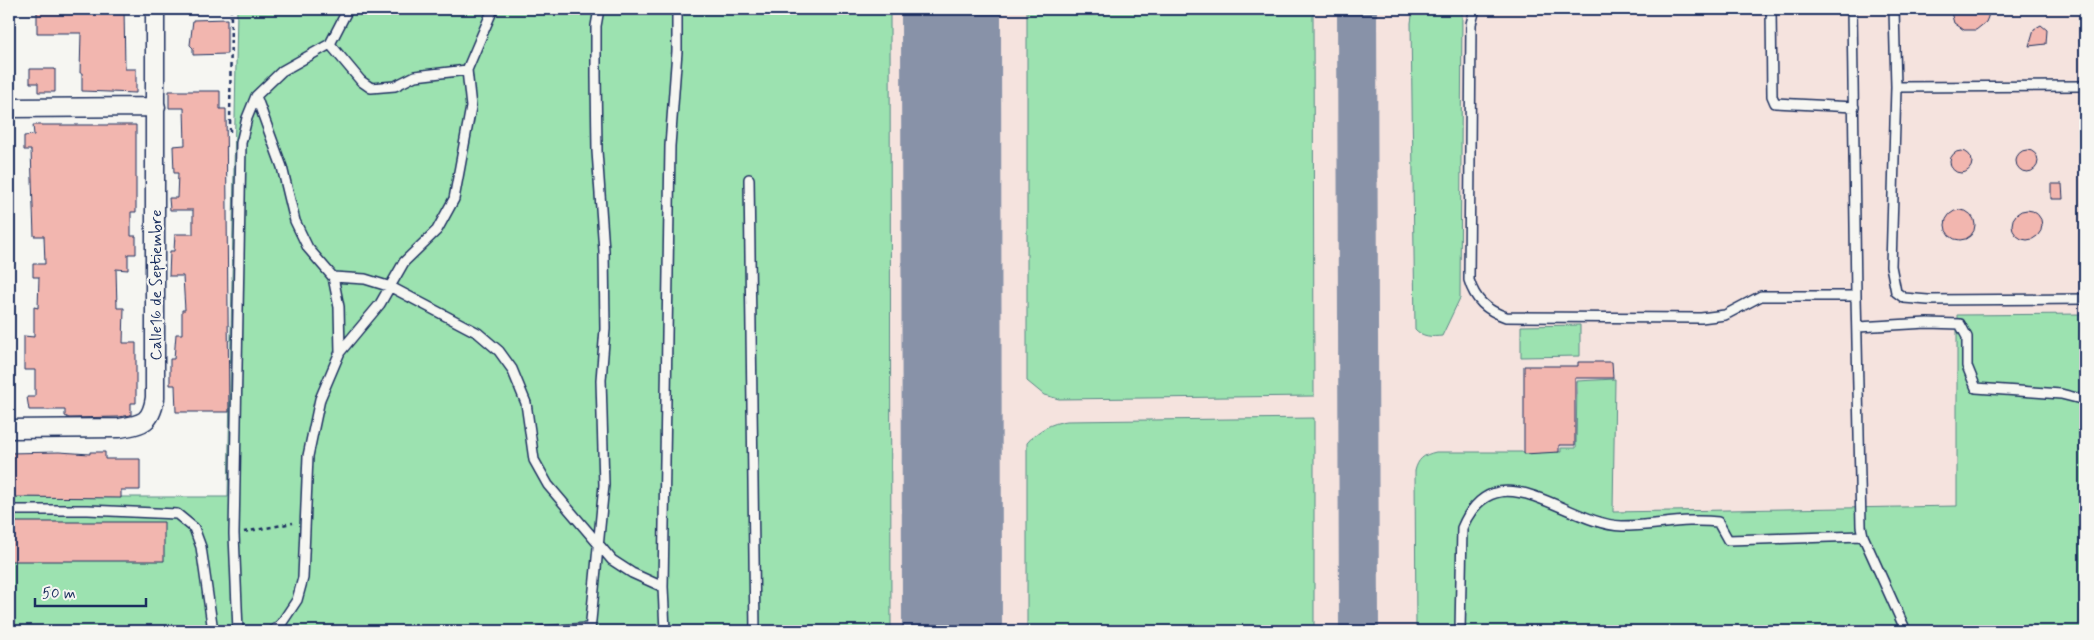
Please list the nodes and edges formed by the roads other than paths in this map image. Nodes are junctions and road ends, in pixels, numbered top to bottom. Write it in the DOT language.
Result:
graph roads {
  1 [pos="155,9"];
  2 [pos="348,9"];
  3 [pos="493,9"];
  4 [pos="599,9"];
  5 [pos="670,9"];
  6 [pos="677,9"];
  7 [pos="1475,9"];
  8 [pos="1771,9"];
  9 [pos="1852,9"];
  10 [pos="1894,9"];
  11 [pos="677,26"];
  12 [pos="330,44"];
  13 [pos="467,70"];
  14 [pos="2085,86"];
  15 [pos="1896,87"];
  16 [pos="256,96"];
  17 [pos="156,107"];
  18 [pos="1854,107"];
  19 [pos="9,108"];
  20 [pos="749,179"];
  21 [pos="333,277"];
  22 [pos="390,287"];
  23 [pos="1856,296"];
  24 [pos="2085,299"];
  25 [pos="1858,327"];
  26 [pos="340,352"];
  27 [pos="2085,400"];
  28 [pos="9,429"];
  29 [pos="9,510"];
  30 [pos="1863,536"];
  31 [pos="599,543"];
  32 [pos="663,587"];
  33 [pos="590,630"];
  34 [pos="213,631"];
  35 [pos="238,631"];
  36 [pos="273,631"];
  37 [pos="540,631"];
  38 [pos="665,631"];
  39 [pos="755,631"];
  40 [pos="1460,631"];
  41 [pos="1906,631"];
  1 -- 17 [label="street, Calle16 de Septiembre"];
  2 -- 12 [label="lane"];
  3 -- 13 [label="lane"];
  4 -- 31 [label="lane"];
  5 -- 11 [label="lane"];
  6 -- 11 [label="lane"];
  7 -- 23 [label="lane"];
  8 -- 18 [label="lane"];
  9 -- 18 [label="lane"];
  10 -- 15 [label="lane"];
  11 -- 32 [label="lane"];
  12 -- 13 [label="lane"];
  12 -- 16 [label="lane"];
  13 -- 22 [label="lane"];
  14 -- 15 [label="lane"];
  15 -- 24 [label="lane"];
  16 -- 21 [label="lane"];
  16 -- 35 [label="lane"];
  17 -- 19 [label="street"];
  17 -- 28 [label="street, Calle16 de Septiembre"];
  18 -- 23 [label="lane"];
  20 -- 39 [label="lane"];
  21 -- 22 [label="lane"];
  21 -- 26 [label="lane"];
  22 -- 26 [label="lane"];
  22 -- 31 [label="lane"];
  23 -- 25 [label="lane"];
  25 -- 27 [label="lane"];
  25 -- 30 [label="lane"];
  26 -- 36 [label="lane"];
  29 -- 34 [label="lane"];
  30 -- 40 [label="lane"];
  30 -- 41 [label="lane"];
  31 -- 32 [label="lane"];
  31 -- 33 [label="lane"];
  32 -- 38 [label="lane"];
  33 -- 37 [label="lane"];
}
